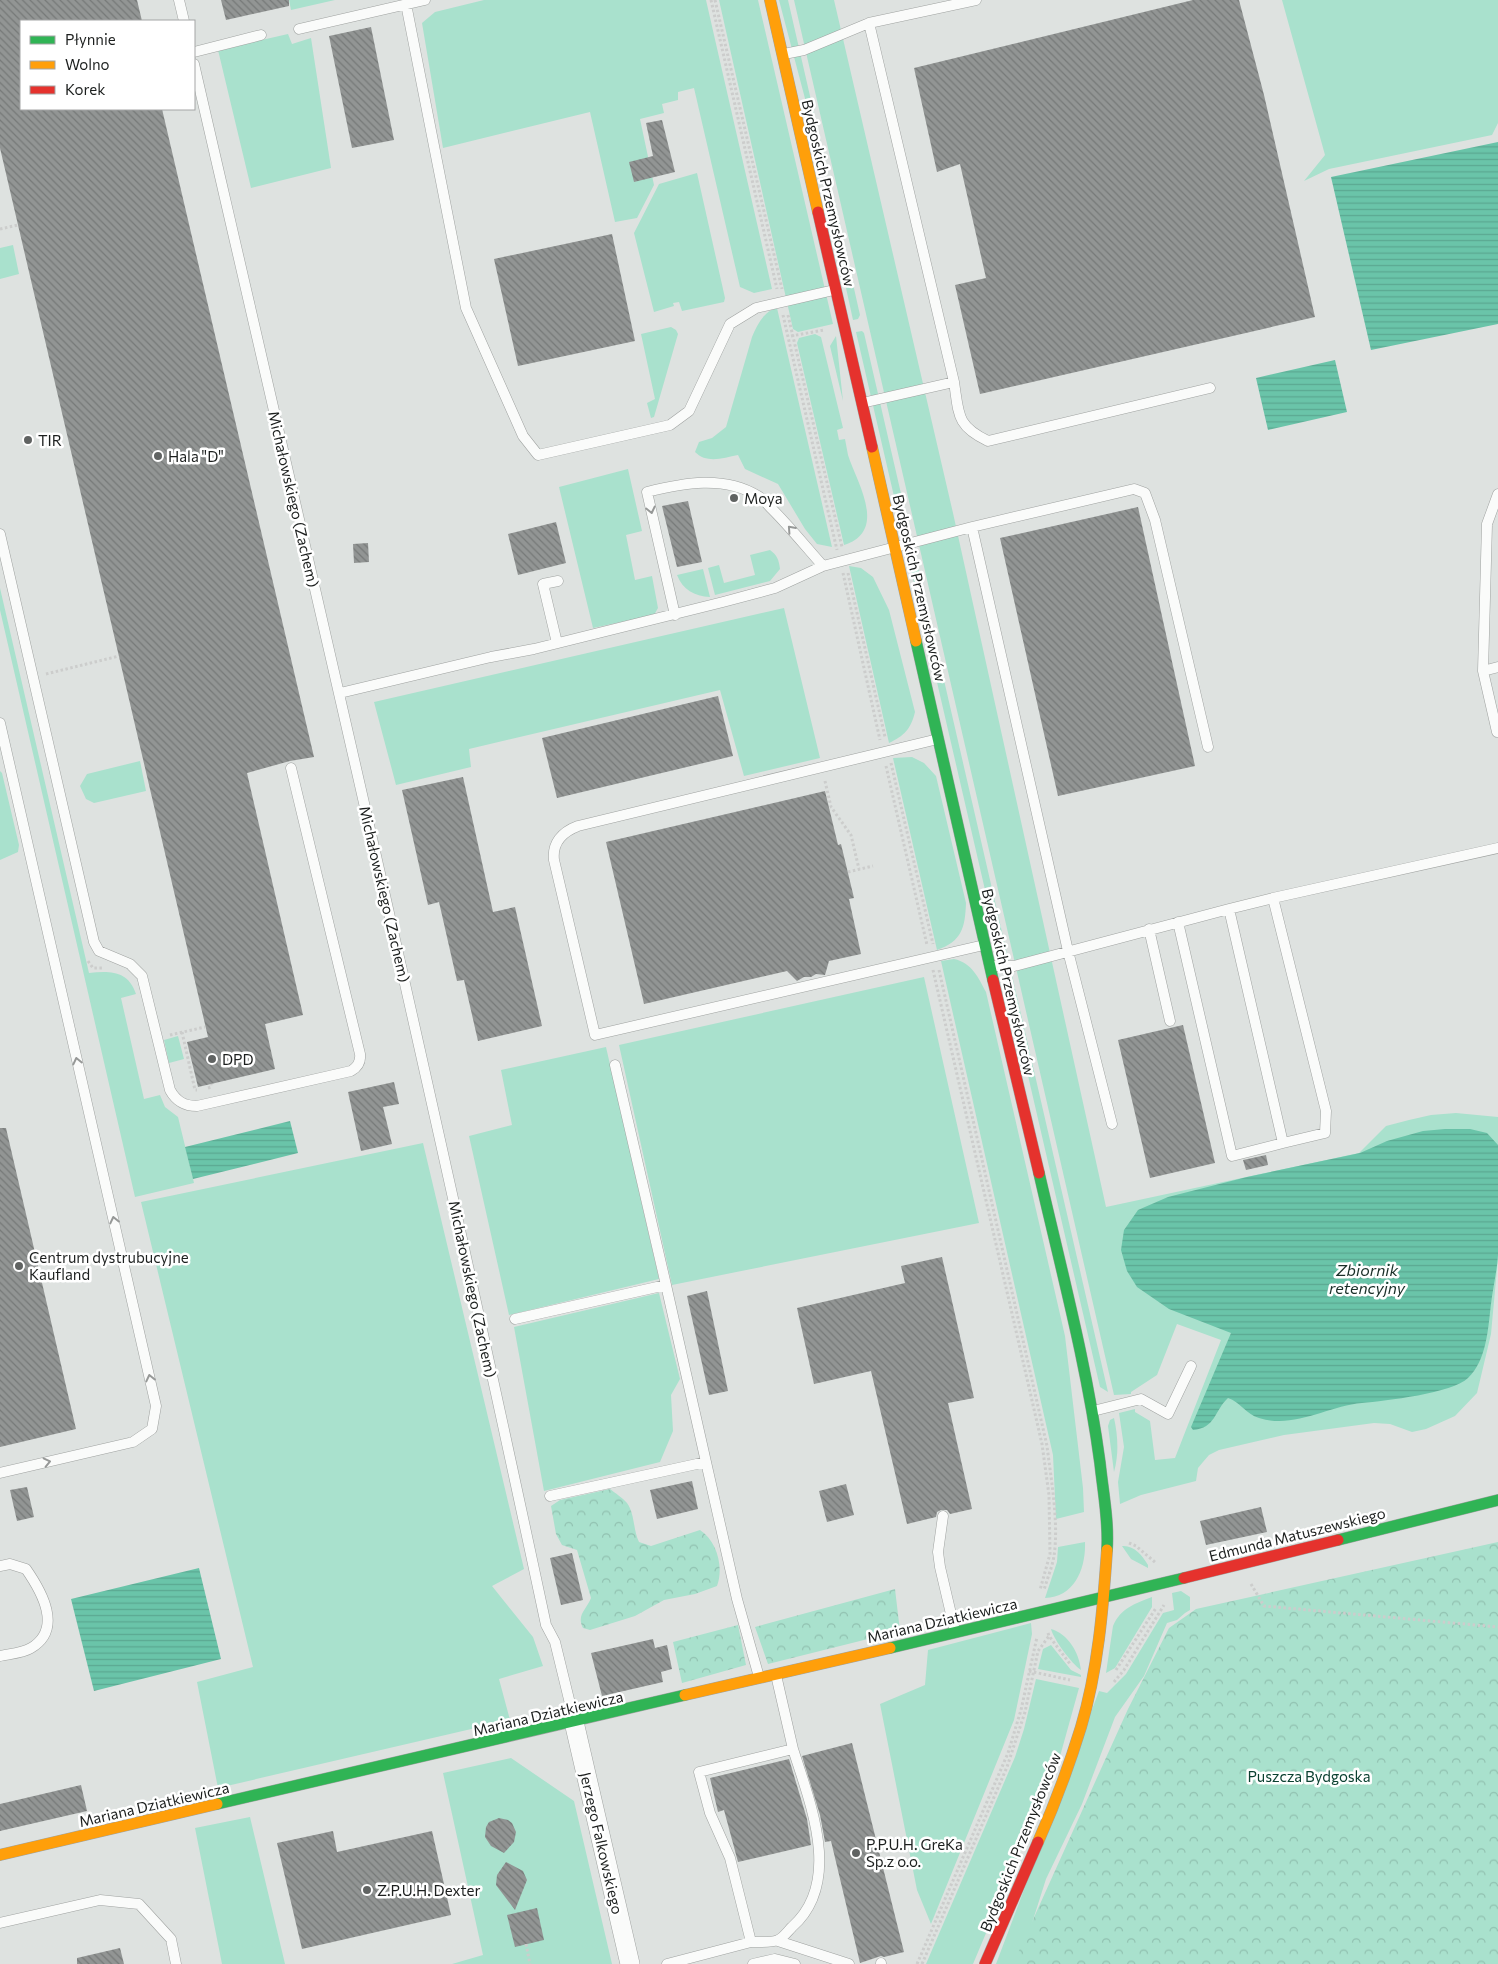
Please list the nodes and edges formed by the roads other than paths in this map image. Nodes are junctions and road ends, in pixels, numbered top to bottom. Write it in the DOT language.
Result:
graph roads {
  1 [pos="179,0"];
  2 [pos="425,0"];
  3 [pos="770,0"];
  4 [pos="976,0"];
  5 [pos="406,4"];
  6 [pos="184,20"];
  7 [pos="869,23"];
  8 [pos="298,29"];
  9 [pos="261,35"];
  10 [pos="195,52"];
  11 [pos="783,55"];
  12 [pos="195,68"];
  13 [pos="835,290"];
  14 [pos="954,382"];
  15 [pos="1210,388"];
  16 [pos="861,403"];
  17 [pos="1498,494"];
  18 [pos="972,527"];
  19 [pos="0,534"];
  20 [pos="895,547"];
  21 [pos="823,566"];
  22 [pos="558,581"];
  23 [pos="675,615"];
  24 [pos="557,643"];
  25 [pos="1498,667"];
  26 [pos="1483,671"];
  27 [pos="340,693"];
  28 [pos="0,723"];
  29 [pos="1498,734"];
  30 [pos="939,739"];
  31 [pos="1208,747"];
  32 [pos="291,768"];
  33 [pos="1498,848"];
  34 [pos="1273,898"];
  35 [pos="1229,909"];
  36 [pos="1178,922"];
  37 [pos="1149,929"];
  38 [pos="985,945"];
  39 [pos="1068,951"];
  40 [pos="990,966"];
  41 [pos="1170,1021"];
  42 [pos="615,1066"];
  43 [pos="1112,1124"];
  44 [pos="1283,1143"];
  45 [pos="666,1285"];
  46 [pos="515,1319"];
  47 [pos="1191,1366"];
  48 [pos="1092,1411"];
  49 [pos="706,1462"];
  50 [pos="0,1473"];
  51 [pos="550,1496"];
  52 [pos="1498,1500"];
  53 [pos="943,1516"];
  54 [pos="0,1566"];
  55 [pos="1103,1598"];
  56 [pos="956,1632"];
  57 [pos="0,1656"];
  58 [pos="776,1674"];
  59 [pos="759,1678"];
  60 [pos="574,1722"];
  61 [pos="794,1749"];
  62 [pos="0,1855"];
  63 [pos="0,1923"];
  64 [pos="778,1941"];
  65 [pos="751,1942"];
  66 [pos="176,1964"];
  67 [pos="630,1964"];
  68 [pos="667,1964"];
  69 [pos="753,1964"];
  70 [pos="795,1964"];
  71 [pos="848,1964"];
  72 [pos="985,1964"];
  1 -- 6 [label="lane"];
  2 -- 5 [label="lane"];
  3 -- 11 [label="street, Bydgoskich Przemysłowców"];
  4 -- 7 [label="lane"];
  5 -- 8 [label="lane"];
  5 -- 13 [label="lane"];
  7 -- 11 [label="lane"];
  7 -- 14 [label="lane"];
  9 -- 10 [label="lane"];
  11 -- 13 [label="street, Bydgoskich Przemysłowców"];
  12 -- 27 [label="lane, Michałowskiego (Zachem)"];
  13 -- 16 [label="street, Bydgoskich Przemysłowców"];
  14 -- 15 [label="lane"];
  14 -- 16 [label="lane"];
  16 -- 20 [label="street, Bydgoskich Przemysłowców"];
  17 -- 26 [label="lane"];
  18 -- 20 [label="lane"];
  18 -- 31 [label="lane"];
  18 -- 39 [label="lane"];
  19 -- 32 [label="lane"];
  20 -- 21 [label="lane"];
  20 -- 30 [label="street, Bydgoskich Przemysłowców"];
  21 -- 23 [label="lane"];
  21 -- 23 [label="lane, one-way"];
  22 -- 24 [label="lane"];
  23 -- 24 [label="lane"];
  24 -- 27 [label="lane"];
  25 -- 26 [label="lane"];
  26 -- 29 [label="lane"];
  27 -- 60 [label="lane, Michałowskiego (Zachem)"];
  50 -- 28 [label="lane, one-way"];
  30 -- 38 [label="street, Bydgoskich Przemysłowców"];
  30 -- 38 [label="lane"];
  33 -- 34 [label="lane"];
  34 -- 35 [label="lane"];
  34 -- 44 [label="lane"];
  35 -- 36 [label="lane"];
  35 -- 44 [label="lane"];
  36 -- 37 [label="lane"];
  36 -- 44 [label="lane"];
  37 -- 39 [label="lane"];
  37 -- 41 [label="lane"];
  38 -- 40 [label="street, Bydgoskich Przemysłowców"];
  39 -- 40 [label="lane"];
  39 -- 43 [label="lane"];
  40 -- 48 [label="street, Bydgoskich Przemysłowców"];
  42 -- 45 [label="lane"];
  45 -- 46 [label="lane"];
  45 -- 49 [label="lane"];
  47 -- 48 [label="lane"];
  48 -- 55 [label="street, Bydgoskich Przemysłowców"];
  49 -- 51 [label="lane"];
  49 -- 59 [label="lane"];
  52 -- 55 [label="street, Edmunda Matuszewskiego"];
  53 -- 56 [label="lane"];
  54 -- 57 [label="lane"];
  55 -- 56 [label="street, Mariana Dziatkiewicza"];
  55 -- 72 [label="street, Bydgoskich Przemysłowców"];
  56 -- 58 [label="street, Mariana Dziatkiewicza"];
  58 -- 59 [label="street, Mariana Dziatkiewicza"];
  58 -- 61 [label="lane"];
  59 -- 60 [label="street, Mariana Dziatkiewicza"];
  60 -- 62 [label="street, Mariana Dziatkiewicza"];
  60 -- 67 [label="street, Jerzego Falkowskiego"];
  61 -- 64 [label="lane"];
  61 -- 65 [label="lane"];
  63 -- 66 [label="lane"];
  64 -- 65 [label="lane"];
  64 -- 71 [label="lane"];
  65 -- 68 [label="lane"];
  69 -- 70 [label="lane"];
}
